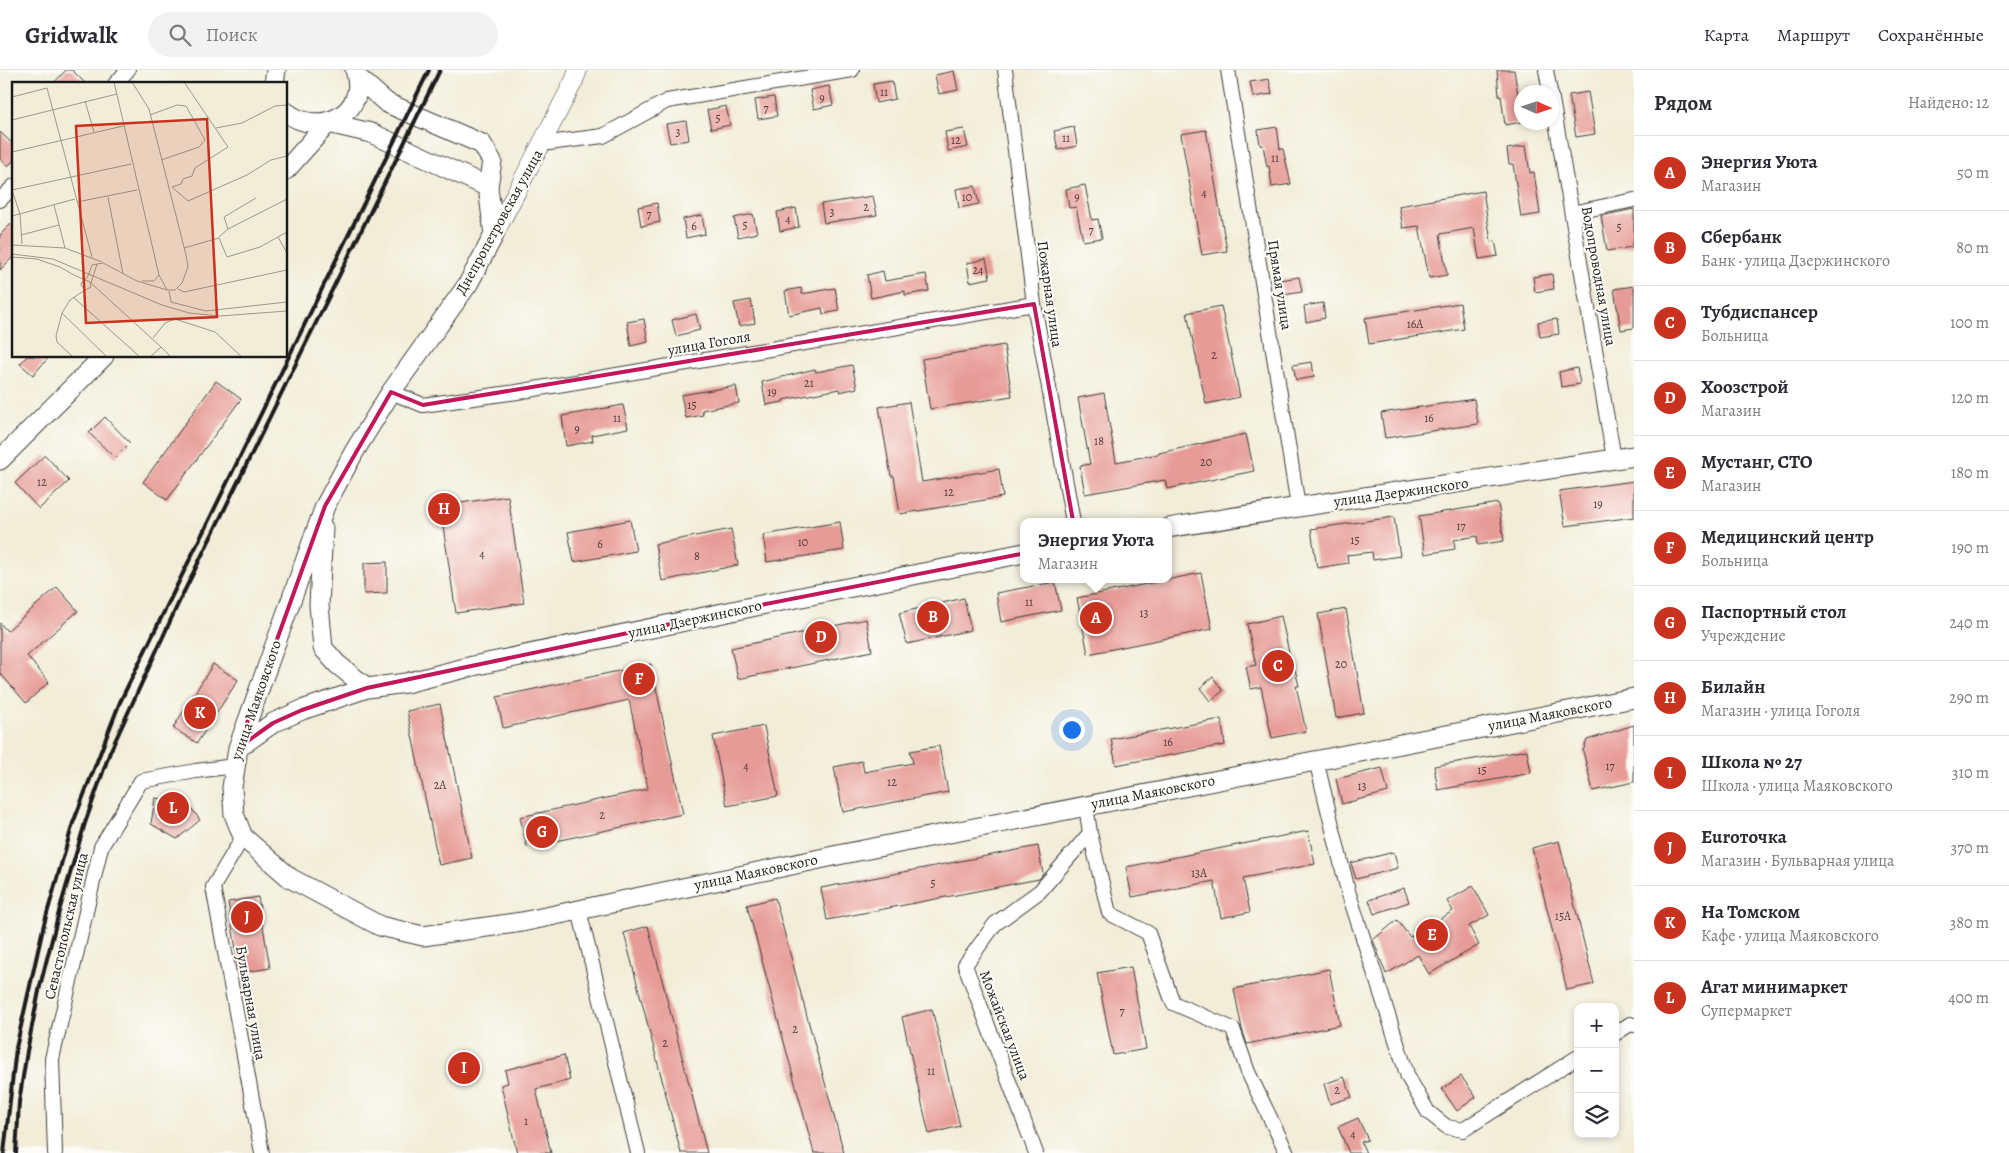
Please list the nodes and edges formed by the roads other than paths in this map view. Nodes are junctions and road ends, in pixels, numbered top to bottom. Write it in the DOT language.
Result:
graph roads {
  1 [pos="128,70"];
  2 [pos="578,70"];
  3 [pos="852,70"];
  4 [pos="1005,70"];
  5 [pos="1228,70"];
  6 [pos="1546,70"];
  7 [pos="357,72"];
  8 [pos="116,82"];
  9 [pos="1549,85"];
  10 [pos="288,113"];
  11 [pos="328,123"];
  12 [pos="1557,130"];
  13 [pos="541,144"];
  14 [pos="288,168"];
  15 [pos="488,187"];
  16 [pos="12,188"];
  17 [pos="0,200"];
  18 [pos="1634,200"];
  19 [pos="1572,213"];
  20 [pos="494,235"];
  21 [pos="1034,304"];
  22 [pos="102,358"];
  23 [pos="391,392"];
  24 [pos="1634,456"];
  25 [pos="1614,459"];
  26 [pos="0,460"];
  27 [pos="324,506"];
  28 [pos="1298,506"];
  29 [pos="1072,518"];
  30 [pos="1172,527"];
  31 [pos="1020,554"];
  32 [pos="367,688"];
  33 [pos="1634,698"];
  34 [pos="236,757"];
  35 [pos="1316,760"];
  36 [pos="1086,806"];
  37 [pos="1090,833"];
  38 [pos="243,837"];
  39 [pos="580,910"];
  40 [pos="1634,1024"];
  41 [pos="1619,1031"];
  42 [pos="1574,1060"];
  43 [pos="55,1153"];
  44 [pos="262,1153"];
  45 [pos="638,1153"];
  46 [pos="1036,1153"];
  47 [pos="1287,1153"];
  1 -- 8 [label="street"];
  2 -- 13 [label="street, Днепропетровская улица"];
  3 -- 13 [label="street"];
  4 -- 21 [label="street, Пожарная улица"];
  5 -- 28 [label="street, Прямая улица"];
  6 -- 9 [label="street"];
  7 -- 11 [label="main road"];
  7 -- 15 [label="main road"];
  10 -- 11 [label="main road"];
  11 -- 14 [label="main road"];
  11 -- 15 [label="main road"];
  12 -- 19 [label="street, Водопроводная улица"];
  13 -- 20 [label="street, Днепропетровская улица"];
  15 -- 20 [label="main road"];
  16 -- 17 [label="street"];
  18 -- 19 [label="street"];
  19 -- 25 [label="street, Водопроводная улица"];
  20 -- 23 [label="main road, Днепропетровская улица"];
  21 -- 23 [label="street, улица Гоголя"];
  21 -- 29 [label="street, Пожарная улица"];
  22 -- 26 [label="main road"];
  23 -- 27 [label="main road, Днепропетровская улица"];
  24 -- 25 [label="main road, улица Дзержинского"];
  25 -- 28 [label="main road, улица Дзержинского"];
  27 -- 32 [label="main road"];
  27 -- 34 [label="main road, улица Маяковского"];
  28 -- 30 [label="main road, улица Дзержинского"];
  31 -- 32 [label="main road, улица Дзержинского"];
  32 -- 34 [label="main road, улица Дзержинского"];
  33 -- 35 [label="main road, улица Маяковского"];
  34 -- 38 [label="main road, улица Маяковского"];
  34 -- 43 [label="street, Севастопольская улица"];
  35 -- 36 [label="main road, улица Маяковского"];
  35 -- 42 [label="street"];
  36 -- 37 [label="street"];
  36 -- 39 [label="main road, улица Маяковского"];
  37 -- 46 [label="street, Можайская улица"];
  37 -- 47 [label="street"];
  38 -- 39 [label="main road, улица Маяковского"];
  38 -- 44 [label="street, Бульварная улица"];
  39 -- 45 [label="street"];
  40 -- 41 [label="street"];
}
